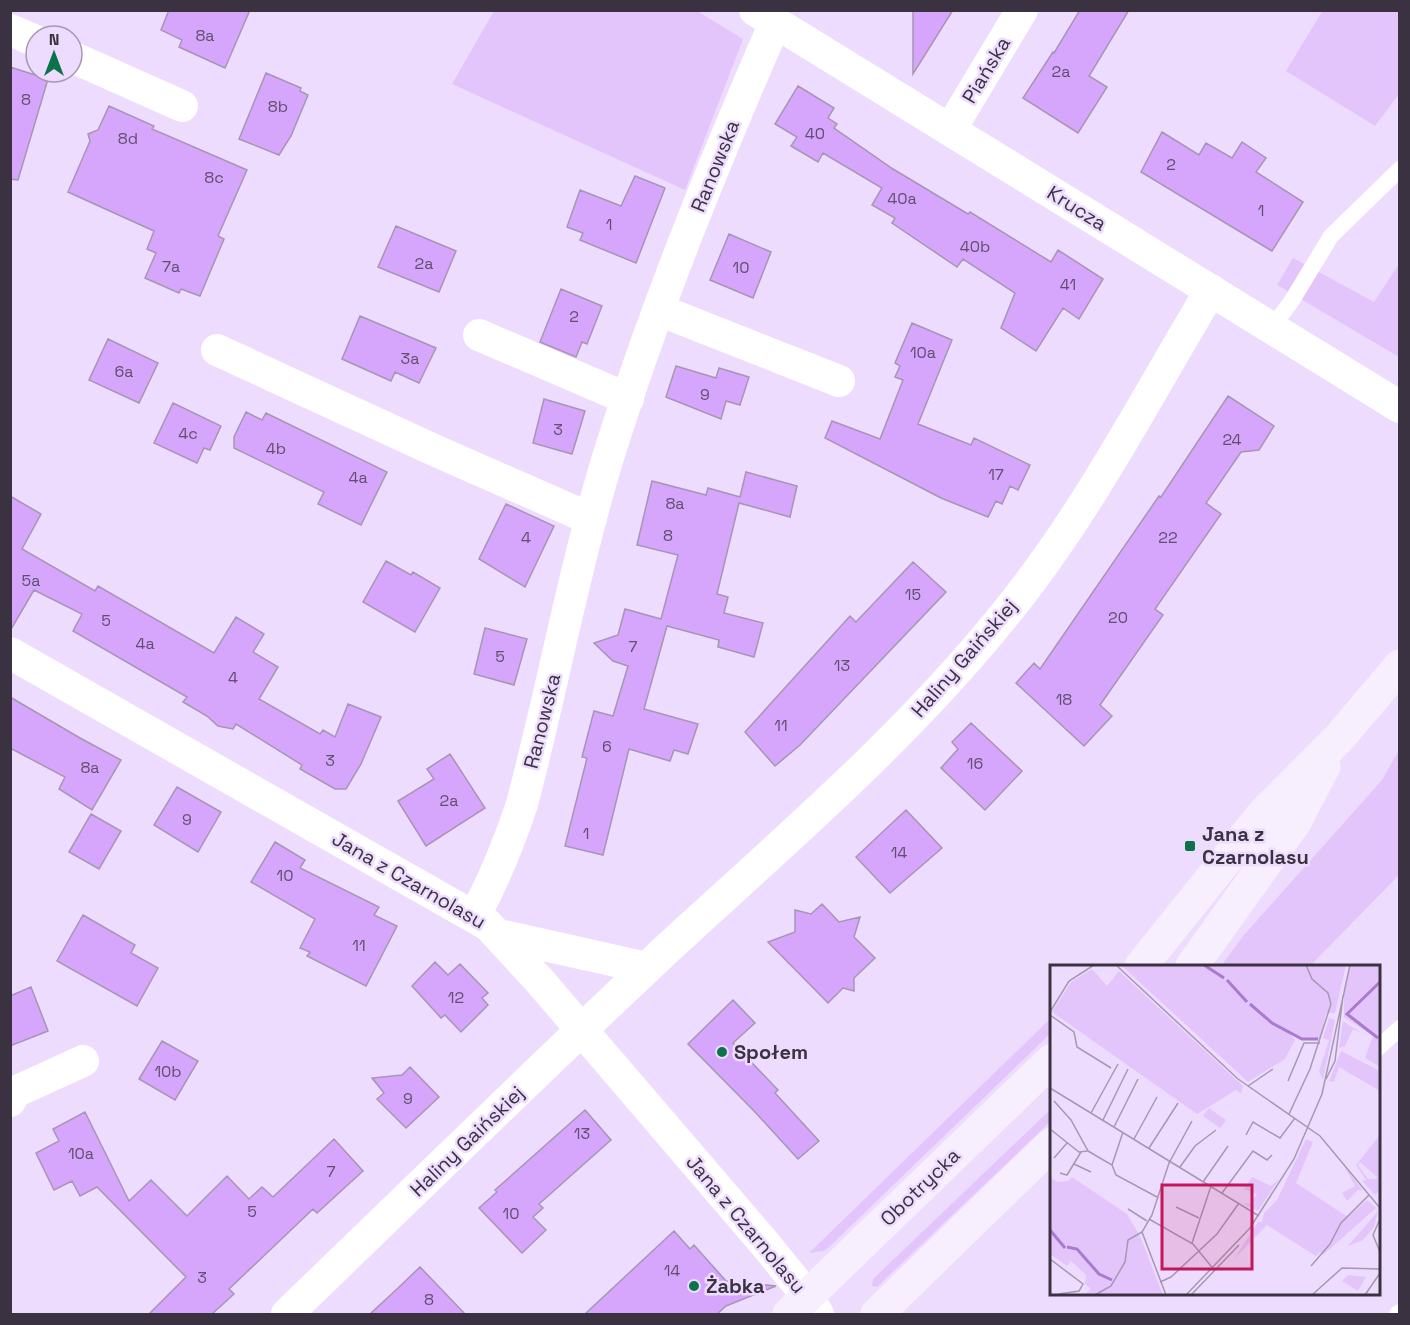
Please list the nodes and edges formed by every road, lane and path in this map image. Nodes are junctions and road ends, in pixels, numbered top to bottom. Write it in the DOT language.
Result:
graph roads {
  1 [pos="1022,10"];
  2 [pos="765,17"];
  3 [pos="10,30"];
  4 [pos="24,36"];
  5 [pos="84,62"];
  6 [pos="182,106"];
  7 [pos="950,130"];
  8 [pos="1400,169"];
  9 [pos="1211,290"];
  10 [pos="659,310"];
  11 [pos="1272,327"];
  12 [pos="478,335"];
  13 [pos="217,350"];
  14 [pos="838,381"];
  15 [pos="628,399"];
  16 [pos="1400,407"];
  17 [pos="591,519"];
  18 [pos="10,653"];
  19 [pos="1400,666"];
  20 [pos="1339,738"];
  21 [pos="474,917"];
  22 [pos="499,935"];
  23 [pos="1142,965"];
  24 [pos="1193,965"];
  25 [pos="647,968"];
  26 [pos="1400,1028"];
  27 [pos="581,1031"];
  28 [pos="1380,1046"];
  29 [pos="83,1060"];
  30 [pos="1050,1062"];
  31 [pos="10,1101"];
  32 [pos="1050,1146"];
  33 [pos="805,1308"];
  34 [pos="287,1314"];
  35 [pos="877,1314"];
  1 -- 7 [label="street, Piańska"];
  2 -- 7 [label="street, Krucza"];
  2 -- 10 [label="street, Ranowska"];
  3 -- 4 [label="street"];
  5 -- 6 [label="street"];
  7 -- 9 [label="street, Krucza"];
  8 -- 11 [label="lane"];
  9 -- 11 [label="street, Krucza"];
  9 -- 25 [label="street, Haliny Gaińskiej"];
  10 -- 14 [label="street"];
  10 -- 15 [label="street, Ranowska"];
  11 -- 16 [label="street, Krucza"];
  12 -- 15 [label="street"];
  13 -- 17 [label="street"];
  15 -- 17 [label="street, Ranowska"];
  17 -- 21 [label="street, Ranowska"];
  18 -- 21 [label="street, Jana z Czarnolasu"];
  19 -- 20 [label="street"];
  20 -- 23 [label="street"];
  20 -- 24 [label="street"];
  21 -- 22 [label="street, Jana z Czarnolasu"];
  22 -- 25 [label="street"];
  22 -- 27 [label="street, Jana z Czarnolasu"];
  25 -- 27 [label="street, Haliny Gaińskiej"];
  26 -- 28 [label="lane"];
  27 -- 33 [label="street, Jana z Czarnolasu"];
  27 -- 34 [label="street, Haliny Gaińskiej"];
  29 -- 31 [label="street"];
  30 -- 33 [label="street, Obotrycka"];
  32 -- 35 [label="street"];
}
